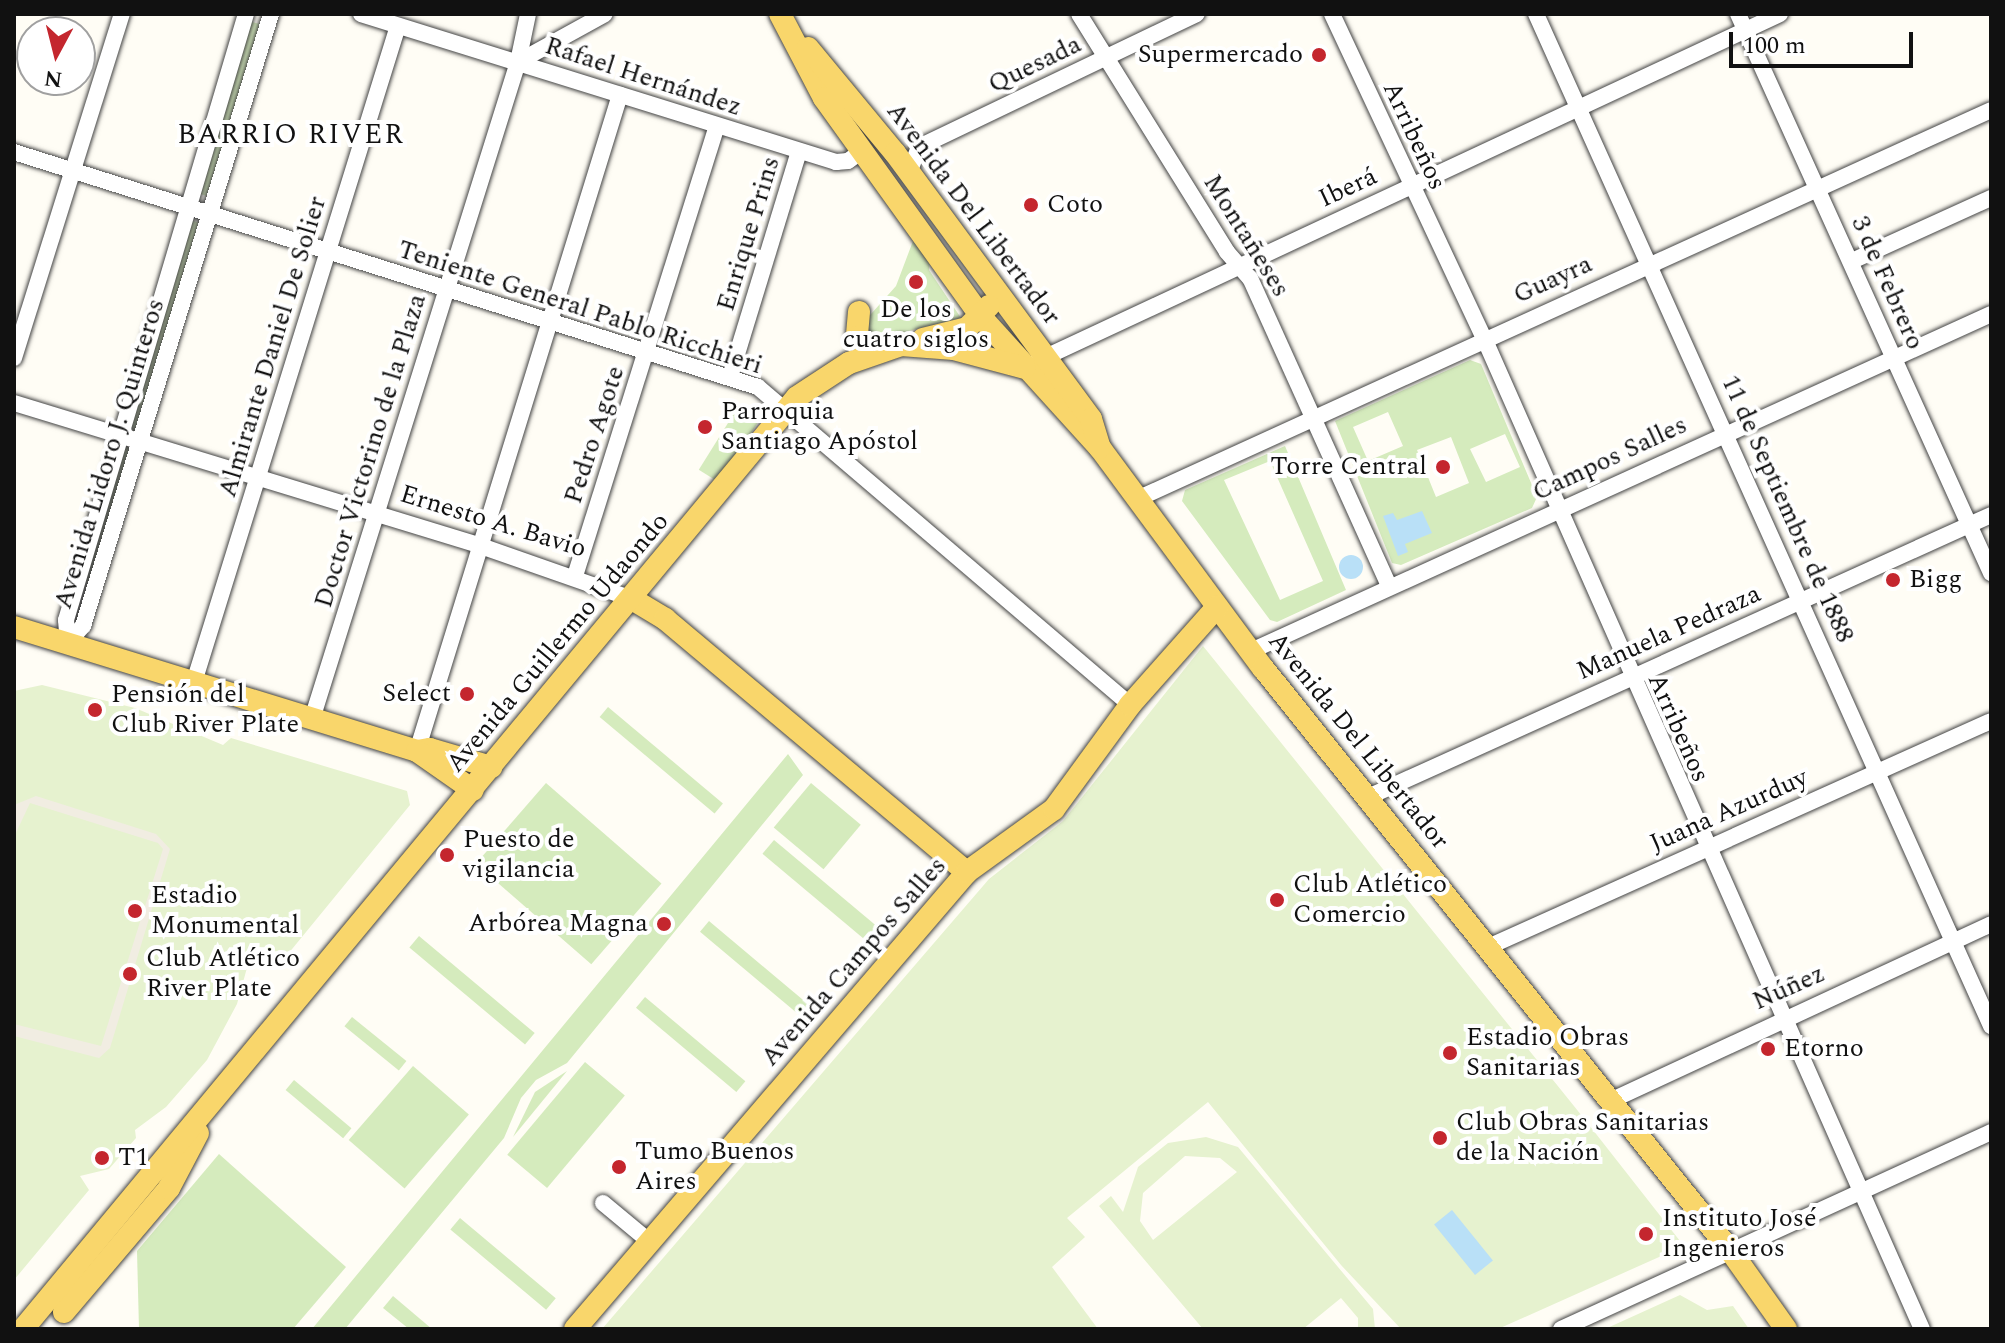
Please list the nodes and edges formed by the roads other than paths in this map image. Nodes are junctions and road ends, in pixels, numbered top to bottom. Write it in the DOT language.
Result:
graph roads {
  1 [pos="122,14"];
  2 [pos="246,14"];
  3 [pos="271,14"];
  4 [pos="361,14"];
  5 [pos="528,14"];
  6 [pos="605,14"];
  7 [pos="1079,14"];
  8 [pos="1197,14"];
  9 [pos="1332,14"];
  10 [pos="1536,14"];
  11 [pos="1780,14"];
  12 [pos="783,19"];
  13 [pos="1741,22"];
  14 [pos="398,26"];
  15 [pos="1106,58"];
  16 [pos="518,62"];
  17 [pos="620,95"];
  18 [pos="1577,107"];
  19 [pos="1991,110"];
  20 [pos="717,126"];
  21 [pos="863,150"];
  22 [pos="14,152"];
  23 [pos="799,152"];
  24 [pos="72,171"];
  25 [pos="909,173"];
  26 [pos="1410,185"];
  27 [pos="1818,188"];
  28 [pos="1991,198"];
  29 [pos="186,209"];
  30 [pos="905,210"];
  31 [pos="209,216"];
  32 [pos="327,253"];
  33 [pos="1852,261"];
  34 [pos="1649,263"];
  35 [pos="1240,266"];
  36 [pos="447,289"];
  37 [pos="996,291"];
  38 [pos="859,312"];
  39 [pos="1991,314"];
  40 [pos="982,318"];
  41 [pos="549,320"];
  42 [pos="1484,338"];
  43 [pos="907,344"];
  44 [pos="647,350"];
  45 [pos="879,350"];
  46 [pos="1894,357"];
  47 [pos="14,358"];
  48 [pos="1035,362"];
  49 [pos="730,377"];
  50 [pos="14,403"];
  51 [pos="788,409"];
  52 [pos="1315,415"];
  53 [pos="1727,432"];
  54 [pos="119,437"];
  55 [pos="139,443"];
  56 [pos="258,479"];
  57 [pos="1137,499"];
  58 [pos="1561,509"];
  59 [pos="378,515"];
  60 [pos="1991,515"];
  61 [pos="1969,524"];
  62 [pos="478,545"];
  63 [pos="1991,573"];
  64 [pos="575,576"];
  65 [pos="1388,584"];
  66 [pos="632,599"];
  67 [pos="1801,600"];
  68 [pos="1217,607"];
  69 [pos="14,627"];
  70 [pos="68,643"];
  71 [pos="1251,651"];
  72 [pos="1630,677"];
  73 [pos="194,682"];
  74 [pos="1130,705"];
  75 [pos="312,719"];
  76 [pos="1991,721"];
  77 [pos="417,751"];
  78 [pos="491,767"];
  79 [pos="1877,771"];
  80 [pos="473,790"];
  81 [pos="1368,797"];
  82 [pos="1705,849"];
  83 [pos="967,872"];
  84 [pos="1991,924"];
  85 [pos="1953,941"];
  86 [pos="1488,947"];
  87 [pos="1782,1017"];
  88 [pos="1991,1026"];
  89 [pos="1610,1101"];
  90 [pos="205,1113"];
  91 [pos="1991,1132"];
  92 [pos="1859,1189"];
  93 [pos="603,1203"];
  94 [pos="650,1242"];
  95 [pos="1730,1250"];
  96 [pos="67,1321"];
  97 [pos="23,1329"];
  98 [pos="575,1329"];
  99 [pos="1561,1329"];
  100 [pos="1786,1329"];
  101 [pos="1922,1329"];
  1 -- 24 [label="street"];
  2 -- 29 [label="street, Avenida Lidoro J. Quinteros"];
  3 -- 31 [label="street, Avenida Lidoro J. Quinteros"];
  4 -- 14 [label="street, Rafael Hernández"];
  5 -- 16 [label="street, Doctor Victorino de la Plaza"];
  6 -- 16 [label="street"];
  7 -- 15 [label="street, Montañeses"];
  8 -- 15 [label="street, Quesada"];
  9 -- 26 [label="street, Arribeños"];
  10 -- 18 [label="street, 11 de Septiembre de 1888"];
  11 -- 13 [label="street, Iberá"];
  12 -- 21 [label="main road, Avenida Del Libertador"];
  12 -- 25 [label="main road, Avenida Del Libertador"];
  13 -- 18 [label="street, Iberá"];
  13 -- 27 [label="street, 3 de Febrero"];
  14 -- 16 [label="street, Rafael Hernández"];
  14 -- 32 [label="street, Almirante Daniel De Solier"];
  15 -- 25 [label="street, Quesada"];
  15 -- 35 [label="street, Montañeses"];
  16 -- 17 [label="street, Rafael Hernández"];
  16 -- 36 [label="street, Doctor Victorino de la Plaza"];
  17 -- 20 [label="street, Rafael Hernández"];
  17 -- 41 [label="street"];
  18 -- 26 [label="street, Iberá"];
  18 -- 34 [label="street, 11 de Septiembre de 1888"];
  19 -- 27 [label="street, Guayra"];
  20 -- 23 [label="street, Rafael Hernández"];
  20 -- 44 [label="street, Pedro Agote"];
  21 -- 23 [label="street, Rafael Hernández"];
  21 -- 30 [label="main road, Avenida Del Libertador"];
  22 -- 24 [label="street, Teniente General Pablo Ricchieri"];
  23 -- 49 [label="street, Enrique Prins"];
  24 -- 29 [label="street, Teniente General Pablo Ricchieri"];
  24 -- 47 [label="street"];
  25 -- 30 [label="main road"];
  25 -- 37 [label="main road, Avenida Del Libertador"];
  26 -- 35 [label="street, Iberá"];
  26 -- 42 [label="street, Arribeños"];
  27 -- 33 [label="street, 3 de Febrero"];
  27 -- 34 [label="street, Guayra"];
  28 -- 33 [label="street"];
  29 -- 31 [label="street, Teniente General Pablo Ricchieri"];
  29 -- 54 [label="street, Avenida Lidoro J. Quinteros"];
  30 -- 40 [label="main road, Avenida Del Libertador"];
  31 -- 32 [label="street, Teniente General Pablo Ricchieri"];
  31 -- 55 [label="street, Avenida Lidoro J. Quinteros"];
  32 -- 36 [label="street, Teniente General Pablo Ricchieri"];
  32 -- 56 [label="street, Almirante Daniel De Solier"];
  33 -- 46 [label="street, 3 de Febrero"];
  34 -- 42 [label="street, Guayra"];
  34 -- 53 [label="street, 11 de Septiembre de 1888"];
  35 -- 48 [label="street, Iberá"];
  35 -- 52 [label="street, Montañeses"];
  36 -- 41 [label="street, Teniente General Pablo Ricchieri"];
  36 -- 59 [label="street, Doctor Victorino de la Plaza"];
  37 -- 40 [label="main road"];
  37 -- 48 [label="main road, Avenida Del Libertador"];
  38 -- 45 [label="main road"];
  39 -- 46 [label="street, Campos Salles"];
  40 -- 43 [label="main road"];
  40 -- 48 [label="main road, Avenida Del Libertador"];
  41 -- 44 [label="street, Teniente General Pablo Ricchieri"];
  41 -- 62 [label="street"];
  42 -- 52 [label="street, Guayra"];
  42 -- 58 [label="street, Arribeños"];
  43 -- 45 [label="main road, Avenida Guillermo Udaondo"];
  43 -- 48 [label="main road, Avenida Guillermo Udaondo"];
  44 -- 49 [label="street, Teniente General Pablo Ricchieri"];
  44 -- 64 [label="street, Pedro Agote"];
  45 -- 51 [label="main road, Avenida Guillermo Udaondo"];
  46 -- 53 [label="street, Campos Salles"];
  46 -- 61 [label="street, 3 de Febrero"];
  48 -- 57 [label="main road, Avenida Del Libertador"];
  49 -- 51 [label="street, Teniente General Pablo Ricchieri"];
  50 -- 54 [label="street, Ernesto A. Bavio"];
  51 -- 66 [label="main road, Avenida Guillermo Udaondo"];
  51 -- 74 [label="street, Teniente General Pablo Ricchieri"];
  52 -- 57 [label="street, Guayra"];
  52 -- 65 [label="street, Montañeses"];
  53 -- 58 [label="street, Campos Salles"];
  53 -- 67 [label="street, 11 de Septiembre de 1888"];
  54 -- 55 [label="street, Ernesto A. Bavio"];
  54 -- 70 [label="street, Avenida Lidoro J. Quinteros"];
  55 -- 56 [label="street, Ernesto A. Bavio"];
  55 -- 70 [label="street, Avenida Lidoro J. Quinteros"];
  56 -- 59 [label="street, Ernesto A. Bavio"];
  56 -- 73 [label="street, Almirante Daniel De Solier"];
  57 -- 68 [label="main road, Avenida Del Libertador"];
  58 -- 65 [label="street, Campos Salles"];
  58 -- 72 [label="street, Arribeños"];
  59 -- 62 [label="street, Ernesto A. Bavio"];
  59 -- 75 [label="street, Doctor Victorino de la Plaza"];
  60 -- 61 [label="street, Manuela Pedraza"];
  61 -- 63 [label="street, 3 de Febrero"];
  61 -- 67 [label="street, Manuela Pedraza"];
  62 -- 64 [label="street, Ernesto A. Bavio"];
  62 -- 77 [label="street"];
  64 -- 66 [label="street, Ernesto A. Bavio"];
  65 -- 71 [label="street, Campos Salles"];
  66 -- 78 [label="main road, Avenida Guillermo Udaondo"];
  66 -- 83 [label="main road, Ernesto A. Bavio"];
  67 -- 72 [label="street, Manuela Pedraza"];
  67 -- 79 [label="street, 11 de Septiembre de 1888"];
  68 -- 71 [label="main road, Avenida Del Libertador"];
  68 -- 74 [label="main road, Avenida Campos Salles"];
  69 -- 70 [label="main road"];
  70 -- 73 [label="main road"];
  71 -- 81 [label="main road, Avenida Del Libertador"];
  72 -- 81 [label="street, Manuela Pedraza"];
  72 -- 82 [label="street, Arribeños"];
  73 -- 75 [label="main road"];
  74 -- 83 [label="main road, Avenida Campos Salles"];
  75 -- 77 [label="main road"];
  76 -- 79 [label="street, Juana Azurduy"];
  77 -- 78 [label="main road"];
  77 -- 80 [label="main road"];
  78 -- 80 [label="main road, Avenida Guillermo Udaondo"];
  79 -- 82 [label="street, Juana Azurduy"];
  79 -- 85 [label="street, 11 de Septiembre de 1888"];
  80 -- 90 [label="main road, Avenida Guillermo Udaondo"];
  81 -- 86 [label="main road, Avenida Del Libertador"];
  82 -- 86 [label="street, Juana Azurduy"];
  82 -- 87 [label="street, Arribeños"];
  83 -- 94 [label="main road, Avenida Campos Salles"];
  84 -- 85 [label="street, Núñez"];
  85 -- 87 [label="street, Núñez"];
  85 -- 88 [label="street, 11 de Septiembre de 1888"];
  86 -- 89 [label="main road, Avenida Del Libertador"];
  87 -- 89 [label="street, Núñez"];
  87 -- 92 [label="street, Arribeños"];
  89 -- 95 [label="main road, Avenida Del Libertador"];
  90 -- 96 [label="main road, Avenida Guillermo Udaondo"];
  90 -- 97 [label="main road, Avenida Guillermo Udaondo"];
  91 -- 92 [label="street"];
  92 -- 95 [label="street"];
  92 -- 101 [label="street, Arribeños"];
  93 -- 94 [label="street"];
  94 -- 98 [label="main road, Avenida Campos Salles"];
  95 -- 99 [label="street"];
  95 -- 100 [label="main road, Avenida Del Libertador"];
}
